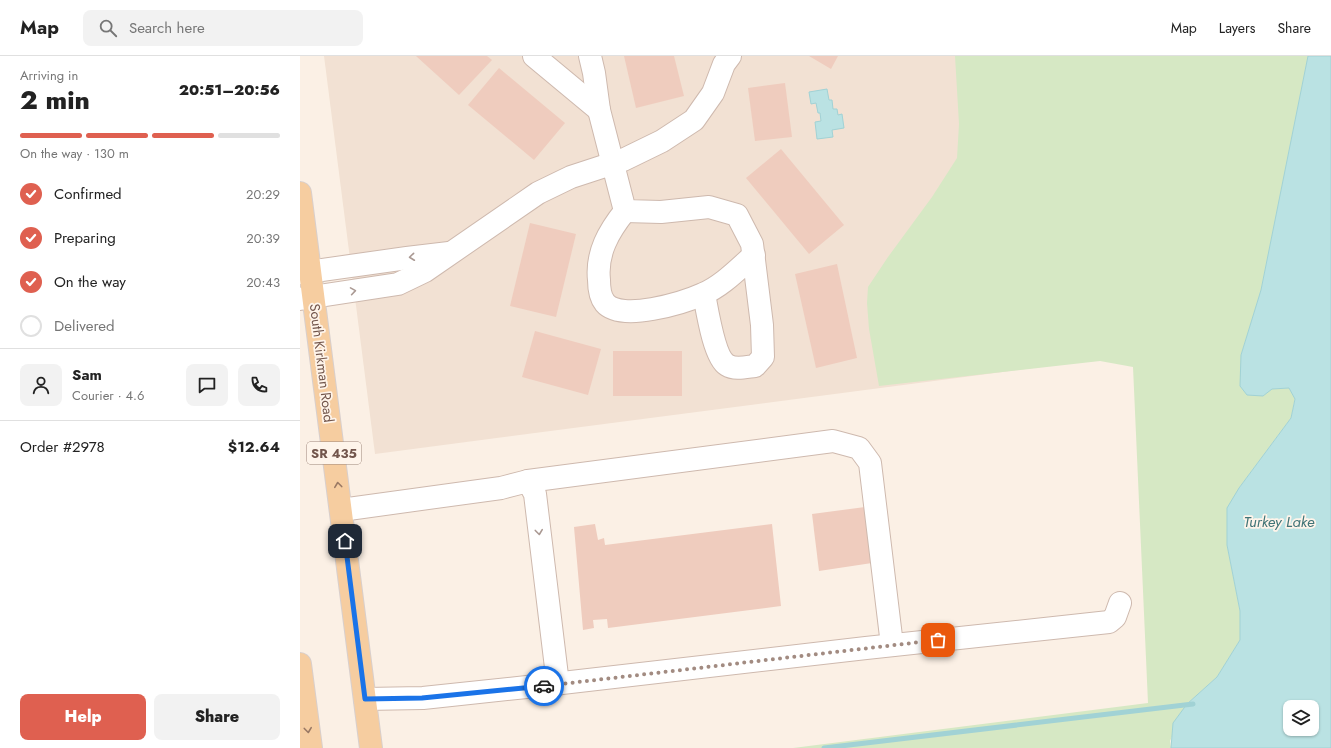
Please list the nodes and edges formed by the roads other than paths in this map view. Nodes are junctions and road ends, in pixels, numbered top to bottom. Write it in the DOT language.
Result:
graph roads {
  1 [pos="534,56"];
  2 [pos="590,56"];
  3 [pos="724,59"];
  4 [pos="599,110"];
  5 [pos="612,164"];
  6 [pos="300,193"];
  7 [pos="626,212"];
  8 [pos="451,253"];
  9 [pos="754,255"];
  10 [pos="305,272"];
  11 [pos="704,294"];
  12 [pos="307,299"];
  13 [pos="531,487"];
  14 [pos="341,510"];
  15 [pos="1120,603"];
  16 [pos="892,645"];
  17 [pos="300,664"];
  18 [pos="558,684"];
  19 [pos="365,699"];
  20 [pos="311,748"];
  21 [pos="371,748"];
  1 -- 4 [label="street"];
  2 -- 4 [label="street"];
  3 -- 5 [label="street"];
  4 -- 5 [label="street"];
  5 -- 7 [label="street"];
  5 -- 8 [label="street"];
  6 -- 10 [label="main road, South Kirkman Road / SR 435"];
  7 -- 9 [label="street"];
  7 -- 11 [label="street"];
  8 -- 10 [label="street, one-way"];
  12 -- 8 [label="street, one-way"];
  9 -- 11 [label="street"];
  9 -- 11 [label="street"];
  10 -- 12 [label="main road, South Kirkman Road / SR 435"];
  14 -- 12 [label="main road, South Kirkman Road / SR 435, one-way"];
  13 -- 14 [label="street"];
  13 -- 16 [label="street"];
  13 -- 18 [label="street, one-way"];
  14 -- 19 [label="main road, South Kirkman Road / SR 435"];
  15 -- 16 [label="street"];
  16 -- 18 [label="street"];
  17 -- 20 [label="main road, one-way"];
  18 -- 19 [label="street"];
  19 -- 21 [label="main road, South Kirkman Road / SR 435"];
}
